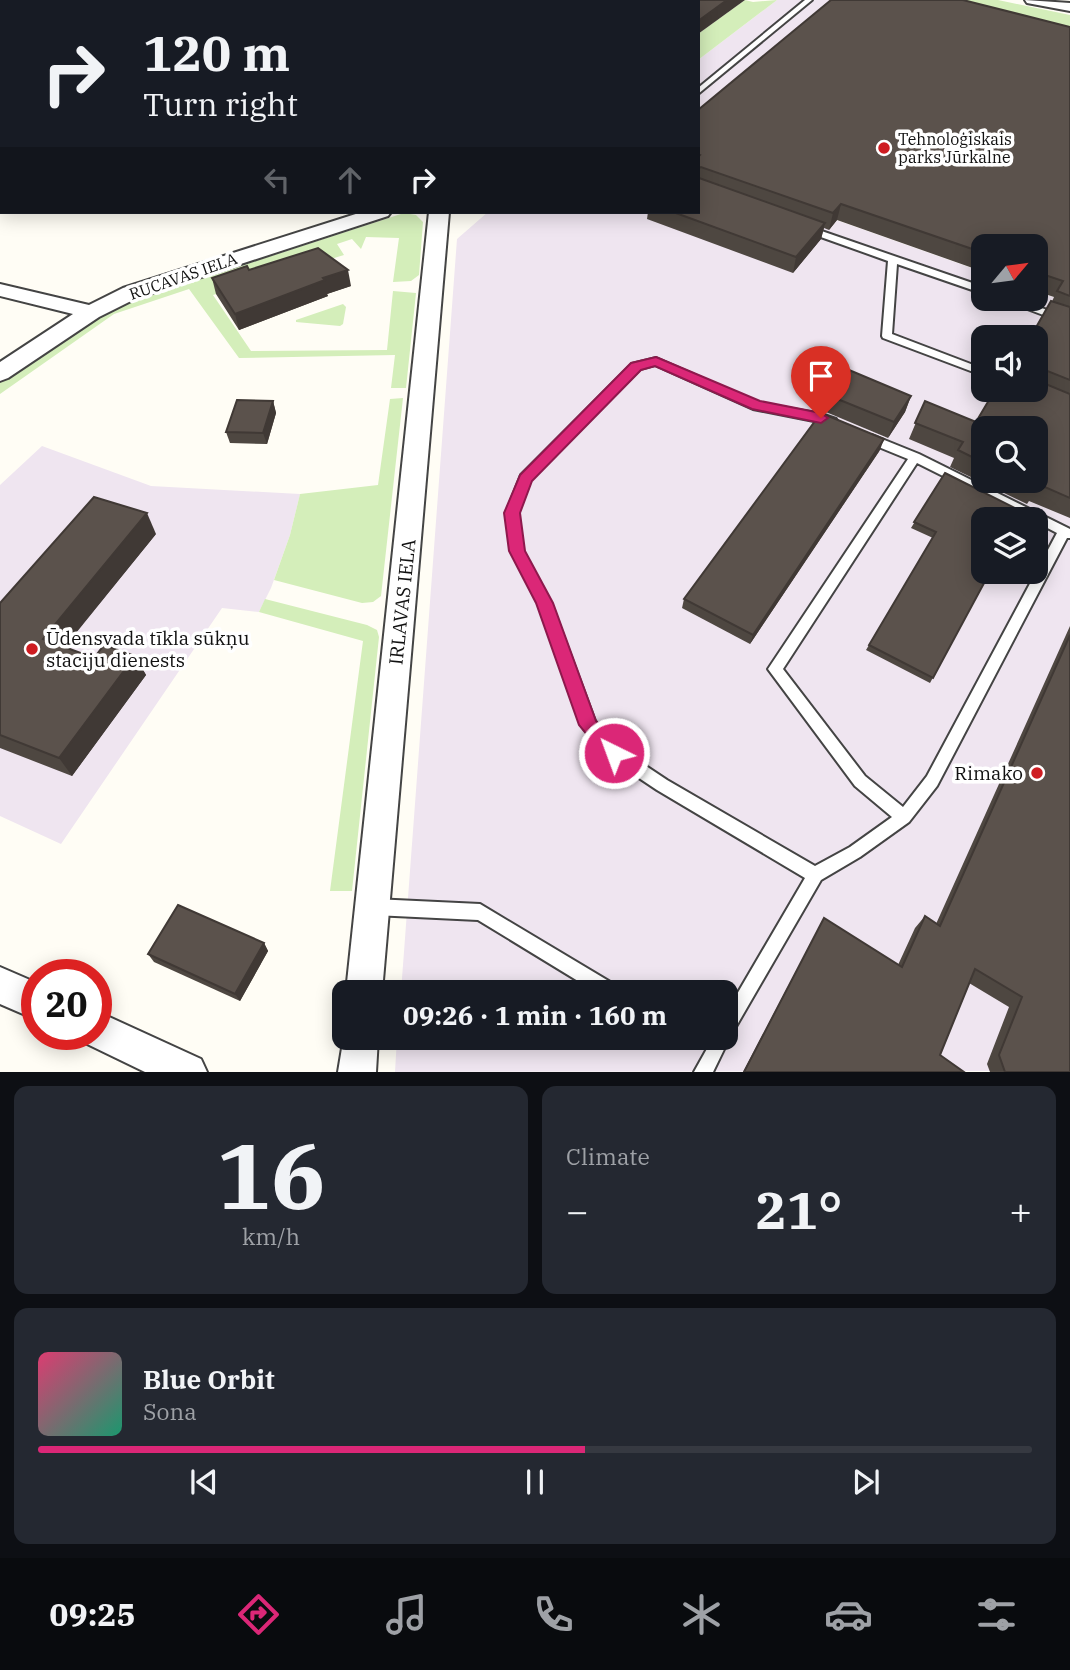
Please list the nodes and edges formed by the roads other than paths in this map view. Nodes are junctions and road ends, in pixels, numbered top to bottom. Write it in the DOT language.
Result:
graph roads {
  1 [pos="809,0"];
  2 [pos="1032,0"];
  3 [pos="1070,7"];
  4 [pos="700,90"];
  5 [pos="374,214"];
  6 [pos="439,214"];
  7 [pos="802,227"];
  8 [pos="893,260"];
  9 [pos="971,287"];
  10 [pos="0,290"];
  11 [pos="91,312"];
  12 [pos="1042,312"];
  13 [pos="1070,322"];
  14 [pos="971,368"];
  15 [pos="0,373"];
  16 [pos="915,457"];
  17 [pos="1067,533"];
  18 [pos="904,817"];
  19 [pos="815,875"];
  20 [pos="370,907"];
  21 [pos="365,980"];
  22 [pos="591,980"];
  23 [pos="0,985"];
  24 [pos="21,995"];
  25 [pos="738,1009"];
  26 [pos="112,1036"];
  27 [pos="359,1050"];
  28 [pos="715,1050"];
  29 [pos="188,1072"];
  30 [pos="357,1072"];
  31 [pos="703,1072"];
  1 -- 4 [label="lane"];
  2 -- 3 [label="street"];
  5 -- 11 [label="street, RUCAVAS IELA"];
  6 -- 20 [label="street, IRLAVAS IELA"];
  7 -- 8 [label="lane"];
  8 -- 9 [label="lane"];
  8 -- 14 [label="lane"];
  10 -- 11 [label="street"];
  11 -- 15 [label="street, RUCAVAS IELA"];
  12 -- 13 [label="lane"];
  16 -- 17 [label="lane"];
  16 -- 18 [label="lane"];
  16 -- 19 [label="lane"];
  17 -- 18 [label="lane"];
  18 -- 19 [label="lane"];
  19 -- 25 [label="lane"];
  20 -- 21 [label="street, IRLAVAS IELA"];
  20 -- 22 [label="lane"];
  23 -- 24 [label="street"];
  26 -- 29 [label="street"];
  27 -- 30 [label="street"];
  28 -- 31 [label="lane"];
}
